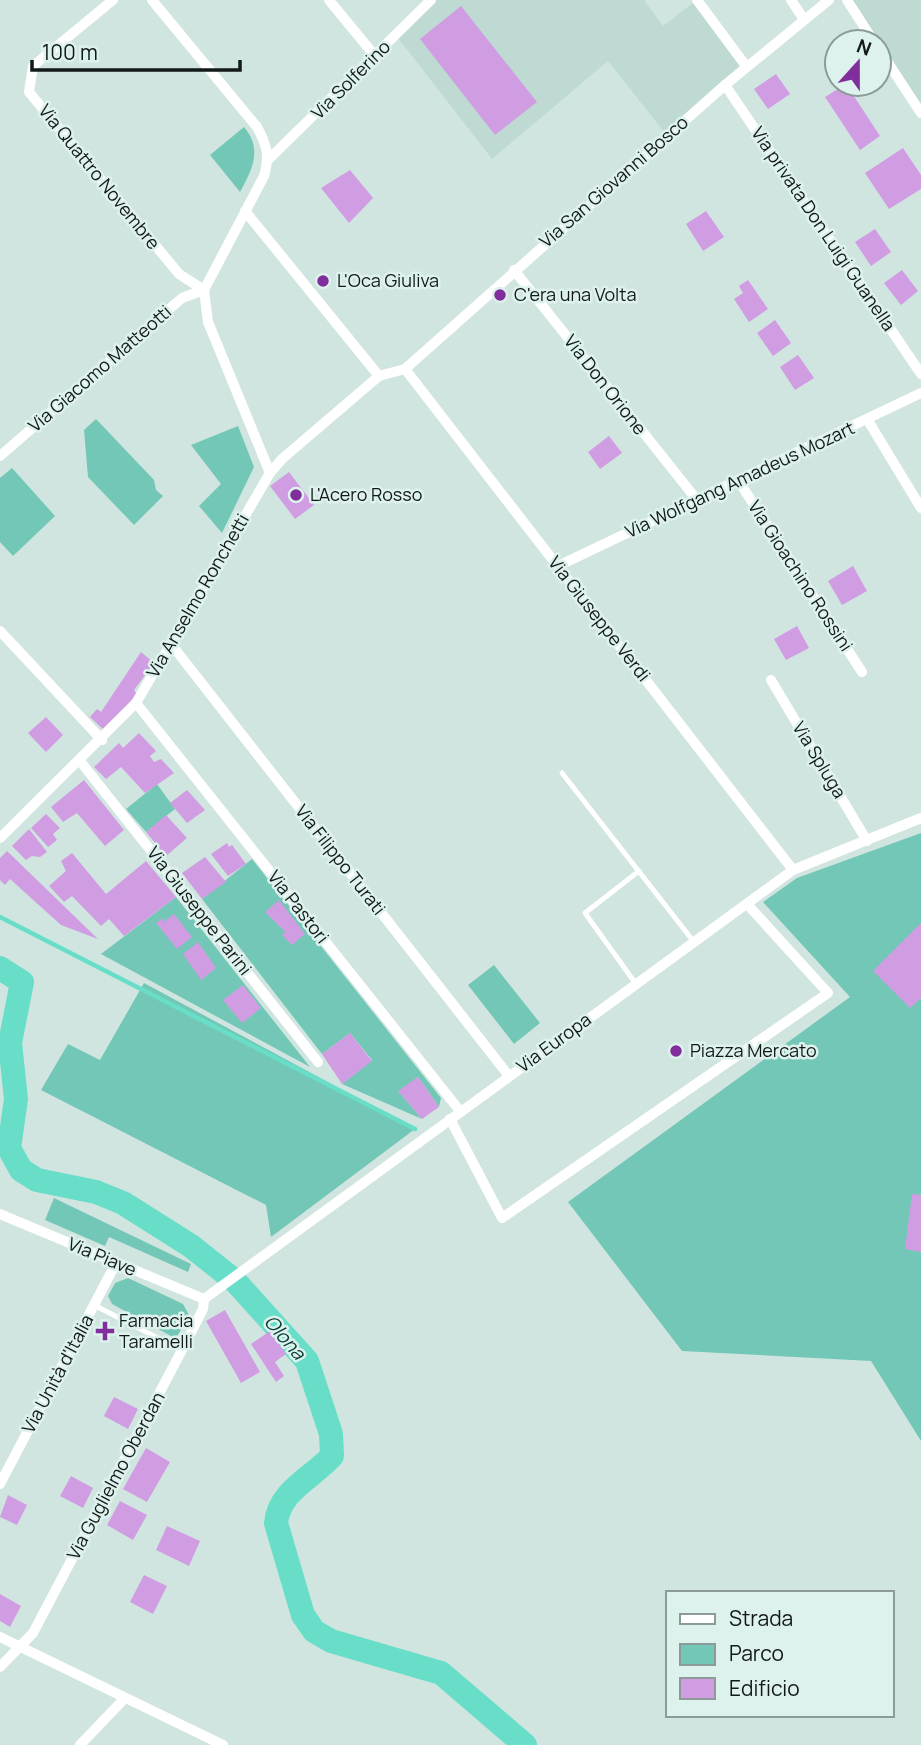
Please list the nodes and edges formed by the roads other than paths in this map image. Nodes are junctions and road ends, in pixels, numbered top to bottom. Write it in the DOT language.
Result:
graph roads {
  1 [pos="113,0"];
  2 [pos="152,0"];
  3 [pos="329,0"];
  4 [pos="431,0"];
  5 [pos="697,0"];
  6 [pos="791,0"];
  7 [pos="829,0"];
  8 [pos="847,0"];
  9 [pos="803,18"];
  10 [pos="865,28"];
  11 [pos="375,56"];
  12 [pos="746,66"];
  13 [pos="893,70"];
  14 [pos="724,85"];
  15 [pos="921,113"];
  16 [pos="270,159"];
  17 [pos="245,211"];
  18 [pos="514,270"];
  19 [pos="204,290"];
  20 [pos="405,369"];
  21 [pos="921,374"];
  22 [pos="379,376"];
  23 [pos="921,394"];
  24 [pos="867,419"];
  25 [pos="0,456"];
  26 [pos="270,473"];
  27 [pos="738,480"];
  28 [pos="696,500"];
  29 [pos="921,508"];
  30 [pos="558,566"];
  31 [pos="0,631"];
  32 [pos="172,644"];
  33 [pos="862,672"];
  34 [pos="771,680"];
  35 [pos="136,703"];
  36 [pos="102,740"];
  37 [pos="80,761"];
  38 [pos="562,773"];
  39 [pos="921,818"];
  40 [pos="0,838"];
  41 [pos="867,841"];
  42 [pos="793,870"];
  43 [pos="639,871"];
  44 [pos="747,904"];
  45 [pos="694,943"];
  46 [pos="636,984"];
  47 [pos="318,1062"];
  48 [pos="509,1076"];
  49 [pos="460,1111"];
  50 [pos="450,1119"];
  51 [pos="0,1214"];
  52 [pos="116,1263"];
  53 [pos="204,1299"];
  54 [pos="94,1305"];
  55 [pos="182,1350"];
  56 [pos="0,1484"];
  57 [pos="0,1637"];
  58 [pos="18,1647"];
  59 [pos="0,1667"];
  60 [pos="124,1699"];
  61 [pos="220,1744"];
  62 [pos="80,1745"];
  1 -- 19 [label="street, Via Quattro Novembre"];
  2 -- 16 [label="street"];
  3 -- 11 [label="street"];
  4 -- 11 [label="street, Via Solferino"];
  5 -- 12 [label="street"];
  6 -- 9 [label="street"];
  7 -- 9 [label="street, Via San Giovanni Bosco"];
  8 -- 10 [label="street"];
  9 -- 12 [label="street, Via San Giovanni Bosco"];
  11 -- 16 [label="street, Via Solferino"];
  12 -- 14 [label="street, Via San Giovanni Bosco"];
  13 -- 15 [label="street"];
  14 -- 18 [label="street, Via San Giovanni Bosco"];
  14 -- 21 [label="street, Via privata Don Luigi Guanella"];
  16 -- 17 [label="street"];
  17 -- 19 [label="street"];
  17 -- 22 [label="street"];
  18 -- 20 [label="street, Via San Giovanni Bosco"];
  18 -- 28 [label="street, Via Don Orione"];
  19 -- 25 [label="street, Via Giacomo Matteotti"];
  19 -- 26 [label="street"];
  20 -- 22 [label="street, Via Anselmo Ronchetti"];
  20 -- 30 [label="street, Via Giuseppe Verdi"];
  22 -- 26 [label="street, Via Anselmo Ronchetti"];
  23 -- 24 [label="street, Via Wolfgang Amadeus Mozart"];
  24 -- 27 [label="street, Via Wolfgang Amadeus Mozart"];
  24 -- 29 [label="street"];
  26 -- 32 [label="street, Via Anselmo Ronchetti"];
  27 -- 28 [label="street, Via Wolfgang Amadeus Mozart"];
  27 -- 33 [label="street, Via Gioachino Rossini"];
  28 -- 30 [label="street, Via Wolfgang Amadeus Mozart"];
  30 -- 42 [label="street, Via Giuseppe Verdi"];
  31 -- 36 [label="street"];
  32 -- 35 [label="street, Via Anselmo Ronchetti"];
  32 -- 48 [label="street, Via Filippo Turati"];
  34 -- 41 [label="street, Via Spluga"];
  35 -- 36 [label="street, Via Anselmo Ronchetti"];
  35 -- 49 [label="street, Via Pastori"];
  36 -- 37 [label="street, Via Anselmo Ronchetti"];
  37 -- 40 [label="street, Via Anselmo Ronchetti"];
  37 -- 47 [label="street, Via Giuseppe Parini"];
  38 -- 43 [label="lane"];
  39 -- 41 [label="street, Via Europa"];
  41 -- 42 [label="street, Via Europa"];
  42 -- 44 [label="street, Via Europa"];
  43 -- 45 [label="lane"];
  43 -- 46 [label="lane"];
  44 -- 45 [label="street, Via Europa"];
  44 -- 50 [label="street"];
  45 -- 46 [label="street, Via Europa"];
  46 -- 48 [label="street, Via Europa"];
  48 -- 49 [label="street, Via Europa"];
  49 -- 50 [label="street, Via Europa"];
  50 -- 53 [label="street, Via Europa"];
  51 -- 52 [label="street, Via Piave"];
  52 -- 53 [label="street, Via Piave"];
  52 -- 54 [label="street, Via Unità d'Italia"];
  53 -- 55 [label="street, Via Guglielmo Oberdan"];
  54 -- 55 [label="lane"];
  54 -- 56 [label="street, Via Unità d'Italia"];
  55 -- 58 [label="street, Via Guglielmo Oberdan"];
  57 -- 58 [label="street"];
  58 -- 59 [label="street, Via Guglielmo Oberdan"];
  58 -- 60 [label="street"];
  60 -- 61 [label="street"];
  60 -- 62 [label="street"];
}
